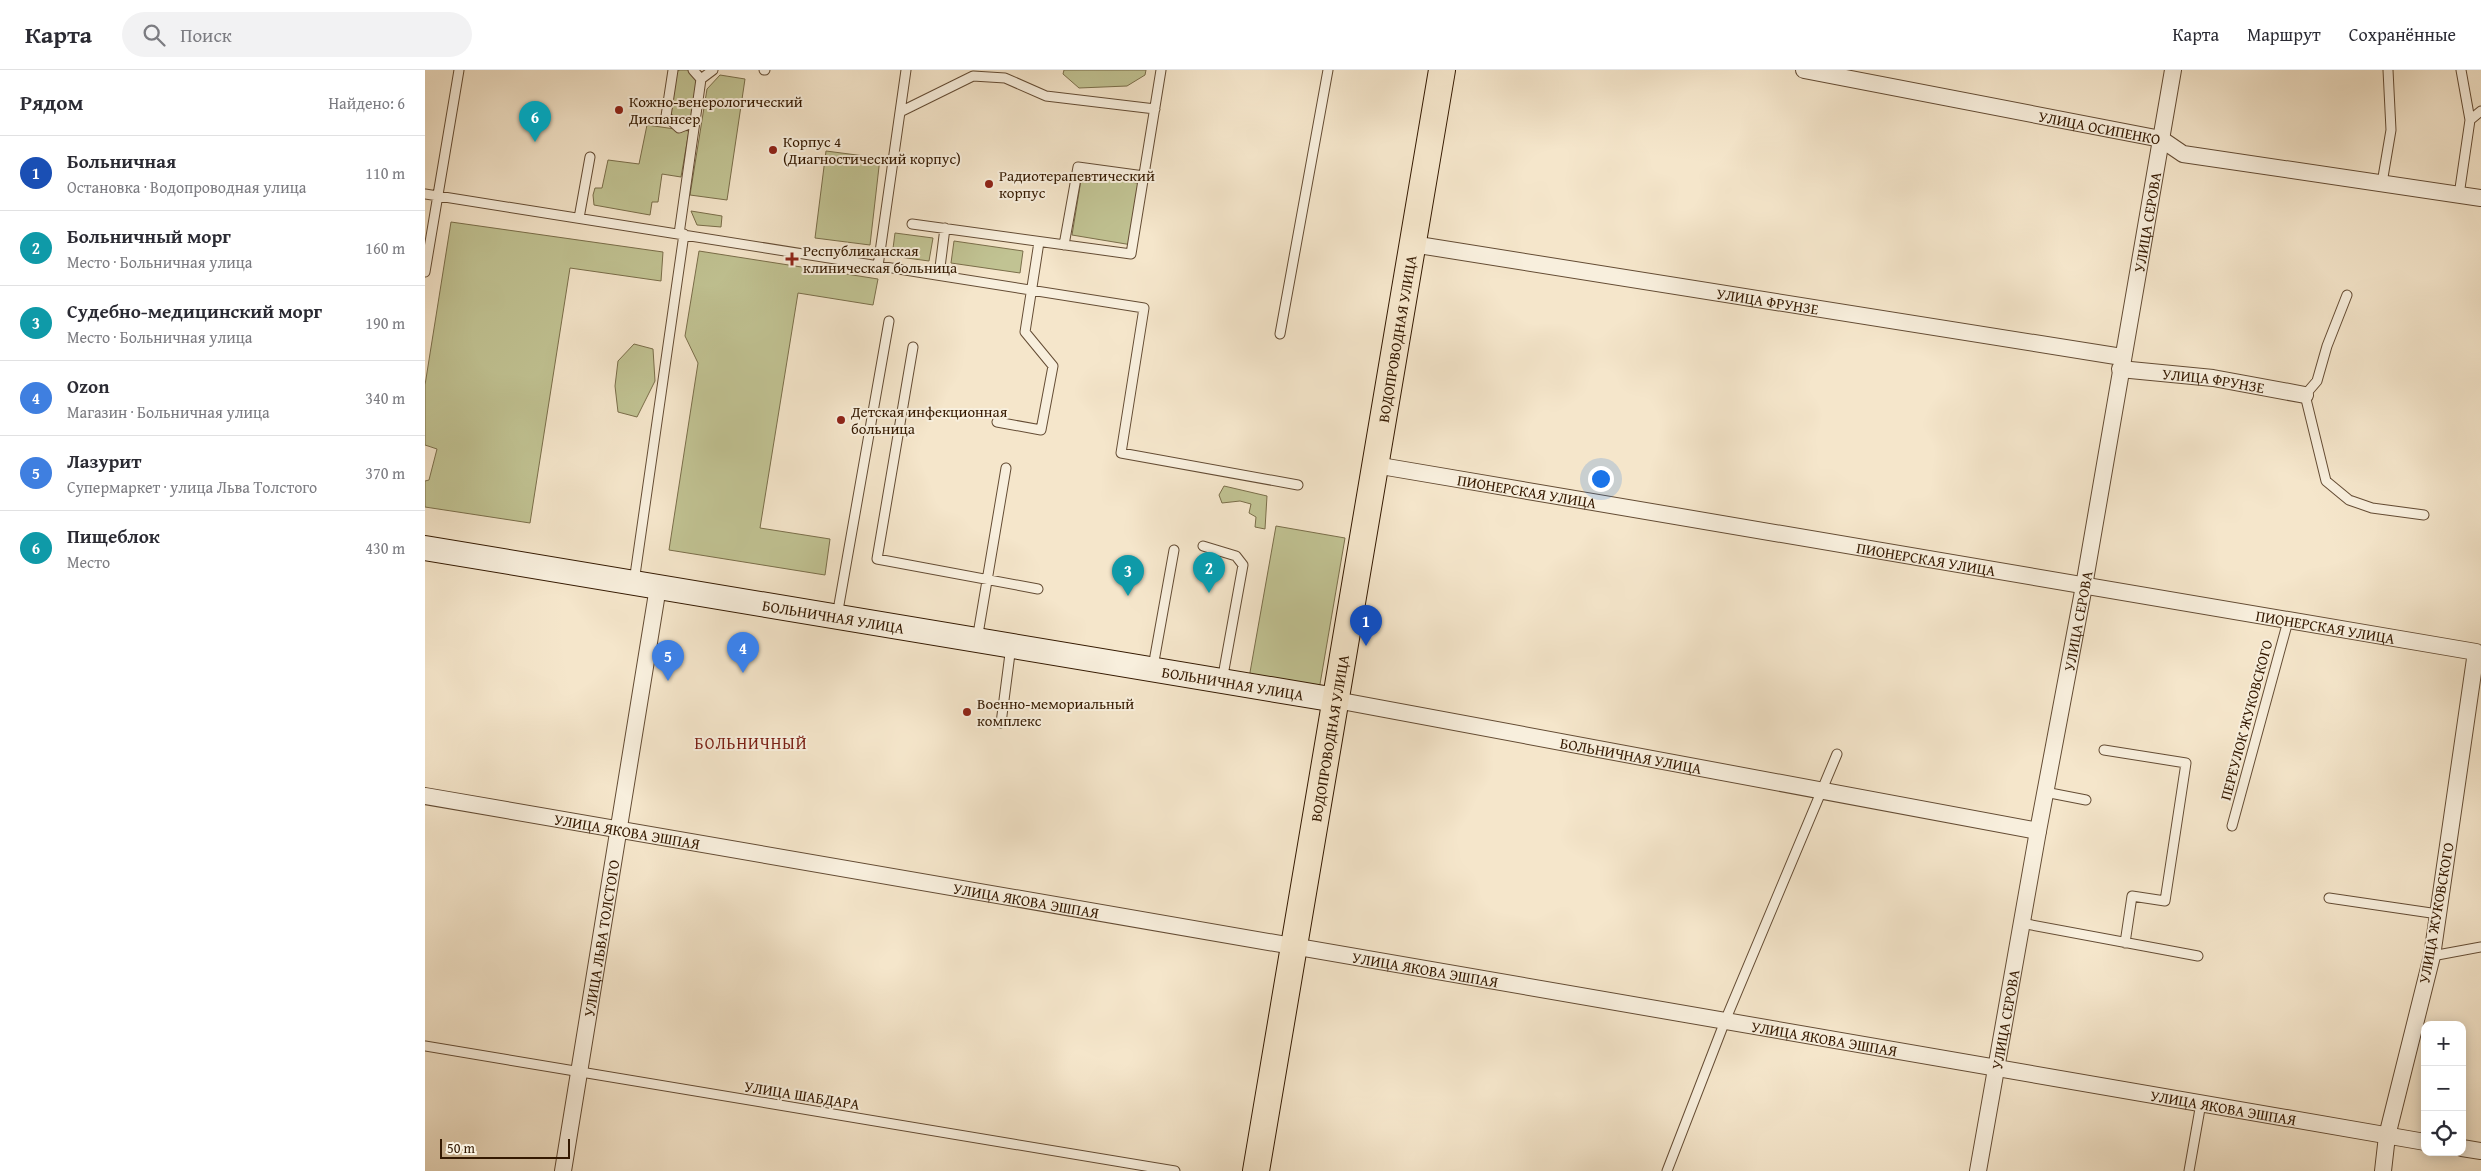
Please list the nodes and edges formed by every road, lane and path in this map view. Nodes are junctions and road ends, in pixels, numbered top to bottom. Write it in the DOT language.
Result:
graph roads {
  1 [pos="459,70"];
  2 [pos="693,70"];
  3 [pos="713,70"];
  4 [pos="906,70"];
  5 [pos="1161,70"];
  6 [pos="1328,70"];
  7 [pos="1442,70"];
  8 [pos="1804,70"];
  9 [pos="2173,70"];
  10 [pos="2388,70"];
  11 [pos="2461,70"];
  12 [pos="675,71"];
  13 [pos="701,79"];
  14 [pos="1155,109"];
  15 [pos="2481,111"];
  16 [pos="900,112"];
  17 [pos="2470,120"];
  18 [pos="694,122"];
  19 [pos="2161,139"];
  20 [pos="590,157"];
  21 [pos="1144,176"];
  22 [pos="2382,183"];
  23 [pos="425,194"];
  24 [pos="2459,195"];
  25 [pos="437,196"];
  26 [pos="2481,198"];
  27 [pos="579,218"];
  28 [pos="912,224"];
  29 [pos="945,228"];
  30 [pos="682,234"];
  31 [pos="1039,242"];
  32 [pos="1412,244"];
  33 [pos="1064,245"];
  34 [pos="878,266"];
  35 [pos="425,272"];
  36 [pos="939,275"];
  37 [pos="1031,290"];
  38 [pos="2347,295"];
  39 [pos="889,321"];
  40 [pos="1280,334"];
  41 [pos="913,347"];
  42 [pos="2121,363"];
  43 [pos="2305,395"];
  44 [pos="997,422"];
  45 [pos="1375,465"];
  46 [pos="1006,468"];
  47 [pos="1298,485"];
  48 [pos="2424,516"];
  49 [pos="1203,546"];
  50 [pos="425,548"];
  51 [pos="1174,550"];
  52 [pos="987,580"];
  53 [pos="634,583"];
  54 [pos="658,586"];
  55 [pos="2084,586"];
  56 [pos="1038,590"];
  57 [pos="837,616"];
  58 [pos="2288,621"];
  59 [pos="977,640"];
  60 [pos="1011,646"];
  61 [pos="2476,652"];
  62 [pos="1152,669"];
  63 [pos="1222,681"];
  64 [pos="1336,700"];
  65 [pos="1001,723"];
  66 [pos="2104,750"];
  67 [pos="1837,754"];
  68 [pos="1823,790"];
  69 [pos="2045,792"];
  70 [pos="425,796"];
  71 [pos="2086,800"];
  72 [pos="2232,826"];
  73 [pos="618,830"];
  74 [pos="2038,831"];
  75 [pos="2329,898"];
  76 [pos="2438,914"];
  77 [pos="2021,924"];
  78 [pos="2125,943"];
  79 [pos="2481,947"];
  80 [pos="1294,948"];
  81 [pos="2198,956"];
  82 [pos="2431,956"];
  83 [pos="1725,1021"];
  84 [pos="425,1046"];
  85 [pos="1996,1068"];
  86 [pos="579,1072"];
  87 [pos="2201,1103"];
  88 [pos="2387,1136"];
  89 [pos="2421,1141"];
  90 [pos="2466,1149"];
  91 [pos="2481,1151"];
  92 [pos="563,1171"];
  93 [pos="1175,1171"];
  94 [pos="1256,1171"];
  95 [pos="1667,1171"];
  96 [pos="1978,1171"];
  97 [pos="2189,1171"];
  98 [pos="2383,1171"];
  1 -- 25 [label="lane"];
  2 -- 13 [label="lane"];
  3 -- 13 [label="lane"];
  4 -- 16 [label="lane"];
  5 -- 14 [label="lane"];
  6 -- 40 [label="lane"];
  7 -- 32 [label="main road, ВОДОПРОВОДНАЯ УЛИЦА"];
  8 -- 19 [label="street, УЛИЦА ОСИПЕНКО"];
  9 -- 19 [label="street, УЛИЦА СЕРОВА"];
  10 -- 22 [label="lane"];
  11 -- 17 [label="lane"];
  12 -- 18 [label="lane"];
  13 -- 18 [label="lane"];
  14 -- 16 [label="lane"];
  14 -- 21 [label="lane"];
  15 -- 17 [label="lane"];
  16 -- 34 [label="lane"];
  17 -- 24 [label="lane"];
  18 -- 30 [label="lane"];
  19 -- 22 [label="street, УЛИЦА ОСИПЕНКО"];
  19 -- 42 [label="street, УЛИЦА СЕРОВА"];
  20 -- 27 [label="lane"];
  21 -- 33 [label="lane"];
  21 -- 33 [label="lane"];
  22 -- 24 [label="street, УЛИЦА ОСИПЕНКО"];
  23 -- 25 [label="lane"];
  24 -- 26 [label="street, УЛИЦА ОСИПЕНКО"];
  25 -- 27 [label="lane"];
  25 -- 35 [label="lane"];
  27 -- 30 [label="lane"];
  28 -- 29 [label="lane"];
  29 -- 31 [label="lane"];
  29 -- 36 [label="lane"];
  30 -- 34 [label="lane"];
  30 -- 53 [label="lane"];
  31 -- 33 [label="lane"];
  31 -- 37 [label="lane"];
  32 -- 42 [label="street, УЛИЦА ФРУНЗЕ"];
  32 -- 45 [label="main road, ВОДОПРОВОДНАЯ УЛИЦА"];
  34 -- 36 [label="lane"];
  36 -- 37 [label="lane"];
  37 -- 44 [label="lane"];
  37 -- 47 [label="lane"];
  38 -- 43 [label="lane"];
  39 -- 57 [label="lane"];
  41 -- 52 [label="lane"];
  42 -- 43 [label="street, УЛИЦА ФРУНЗЕ"];
  42 -- 55 [label="street, УЛИЦА СЕРОВА"];
  43 -- 48 [label="lane"];
  45 -- 55 [label="street, ПИОНЕРСКАЯ УЛИЦА"];
  45 -- 64 [label="main road, ВОДОПРОВОДНАЯ УЛИЦА"];
  46 -- 52 [label="lane"];
  49 -- 63 [label="lane"];
  50 -- 53 [label="street, БОЛЬНИЧНАЯ УЛИЦА"];
  51 -- 62 [label="lane"];
  52 -- 56 [label="lane"];
  52 -- 59 [label="lane"];
  53 -- 54 [label="street, БОЛЬНИЧНАЯ УЛИЦА"];
  54 -- 57 [label="street, БОЛЬНИЧНАЯ УЛИЦА"];
  54 -- 73 [label="street, УЛИЦА ЛЬВА ТОЛСТОГО"];
  55 -- 58 [label="street, ПИОНЕРСКАЯ УЛИЦА"];
  55 -- 69 [label="street, УЛИЦА СЕРОВА"];
  57 -- 59 [label="street, БОЛЬНИЧНАЯ УЛИЦА"];
  58 -- 61 [label="street, ПИОНЕРСКАЯ УЛИЦА"];
  58 -- 72 [label="lane, ПЕРЕУЛОК ЖУКОВСКОГО"];
  59 -- 60 [label="street, БОЛЬНИЧНАЯ УЛИЦА"];
  60 -- 62 [label="street, БОЛЬНИЧНАЯ УЛИЦА"];
  60 -- 65 [label="lane"];
  61 -- 76 [label="street, УЛИЦА ЖУКОВСКОГО"];
  62 -- 63 [label="street, БОЛЬНИЧНАЯ УЛИЦА"];
  63 -- 64 [label="street, БОЛЬНИЧНАЯ УЛИЦА"];
  64 -- 68 [label="street, БОЛЬНИЧНАЯ УЛИЦА"];
  64 -- 80 [label="main road, ВОДОПРОВОДНАЯ УЛИЦА"];
  66 -- 78 [label="lane"];
  67 -- 68 [label="lane"];
  68 -- 74 [label="street, БОЛЬНИЧНАЯ УЛИЦА"];
  68 -- 83 [label="lane"];
  69 -- 71 [label="lane"];
  69 -- 74 [label="street, УЛИЦА СЕРОВА"];
  70 -- 73 [label="street, УЛИЦА ЯКОВА ЭШПАЯ"];
  73 -- 80 [label="street, УЛИЦА ЯКОВА ЭШПАЯ"];
  73 -- 86 [label="street, УЛИЦА ЛЬВА ТОЛСТОГО"];
  74 -- 77 [label="street, УЛИЦА СЕРОВА"];
  75 -- 76 [label="lane"];
  76 -- 82 [label="street, УЛИЦА ЖУКОВСКОГО"];
  77 -- 78 [label="lane"];
  77 -- 85 [label="street, УЛИЦА СЕРОВА"];
  78 -- 81 [label="lane"];
  79 -- 82 [label="lane"];
  80 -- 83 [label="street, УЛИЦА ЯКОВА ЭШПАЯ"];
  80 -- 94 [label="main road, ВОДОПРОВОДНАЯ УЛИЦА"];
  82 -- 88 [label="street, УЛИЦА ЖУКОВСКОГО"];
  83 -- 85 [label="street, УЛИЦА ЯКОВА ЭШПАЯ"];
  83 -- 95 [label="lane"];
  84 -- 86 [label="lane, УЛИЦА ШАБДАРА"];
  85 -- 87 [label="street, УЛИЦА ЯКОВА ЭШПАЯ"];
  85 -- 96 [label="street, УЛИЦА СЕРОВА"];
  86 -- 92 [label="street, УЛИЦА ЛЬВА ТОЛСТОГО"];
  86 -- 93 [label="lane, УЛИЦА ШАБДАРА"];
  87 -- 88 [label="street, УЛИЦА ЯКОВА ЭШПАЯ"];
  87 -- 97 [label="lane"];
  88 -- 89 [label="street, УЛИЦА ЯКОВА ЭШПАЯ"];
  88 -- 98 [label="street, УЛИЦА ЖУКОВСКОГО"];
  90 -- 91 [label="street"];
}
